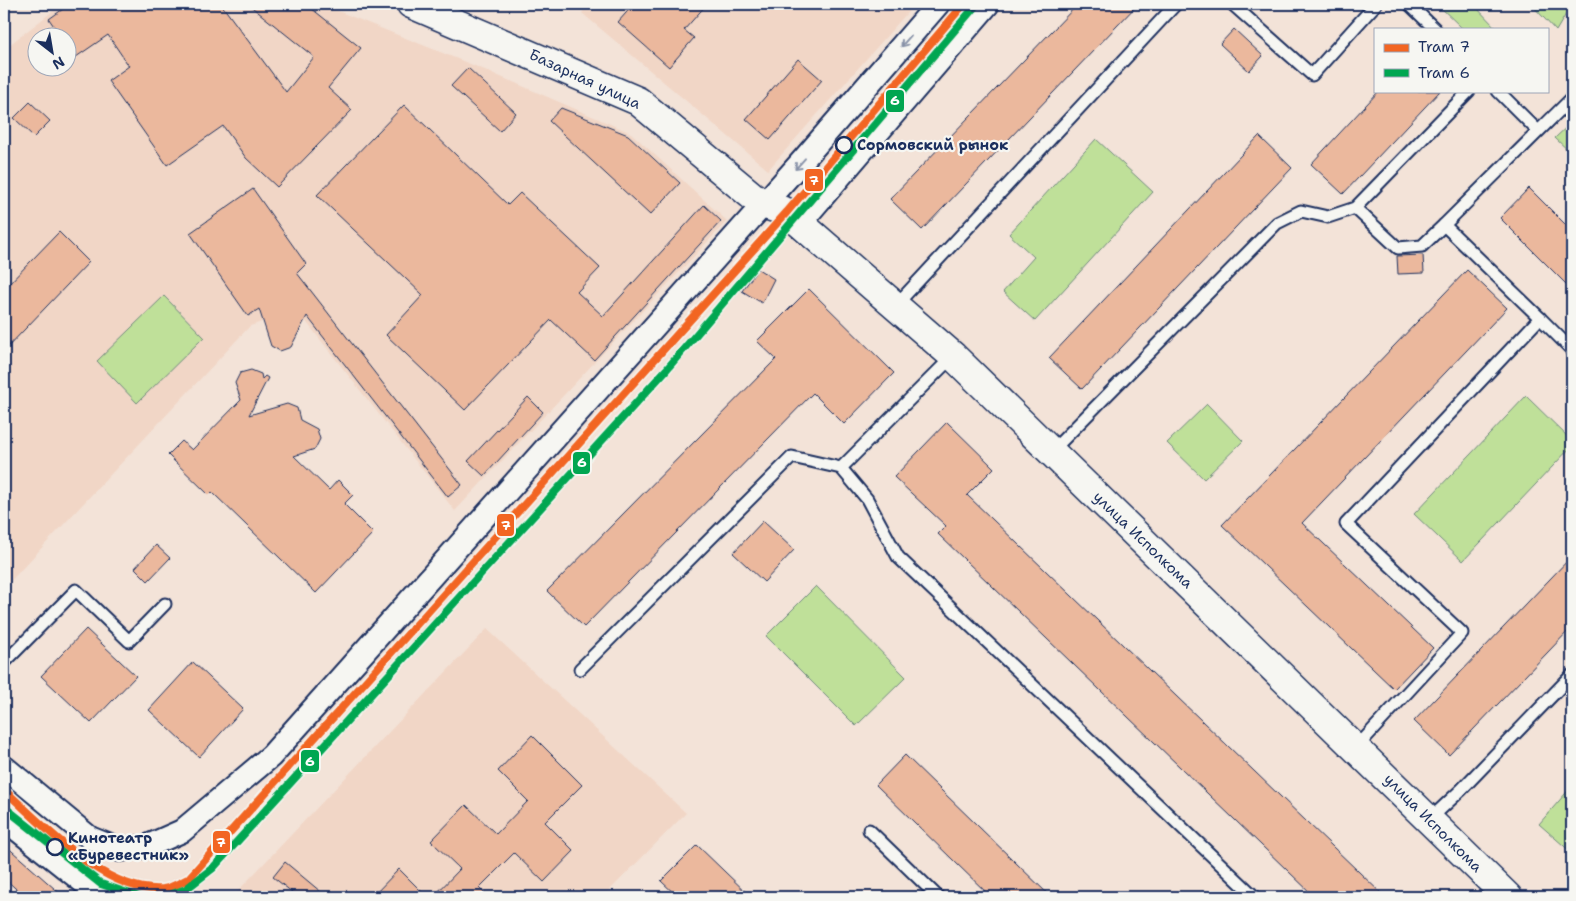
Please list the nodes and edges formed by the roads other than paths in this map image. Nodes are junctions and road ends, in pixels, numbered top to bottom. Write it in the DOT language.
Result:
graph roads {
  1 [pos="412,4"];
  2 [pos="938,4"];
  3 [pos="988,4"];
  4 [pos="1176,4"];
  5 [pos="1232,4"];
  6 [pos="1376,4"];
  7 [pos="1409,4"];
  8 [pos="1434,28"];
  9 [pos="1468,92"];
  10 [pos="1499,92"];
  11 [pos="1572,98"];
  12 [pos="1537,130"];
  13 [pos="762,204"];
  14 [pos="1355,208"];
  15 [pos="800,223"];
  16 [pos="1444,225"];
  17 [pos="896,305"];
  18 [pos="1540,318"];
  19 [pos="1572,350"];
  20 [pos="953,356"];
  21 [pos="1052,451"];
  22 [pos="841,468"];
  23 [pos="165,604"];
  24 [pos="4,664"];
  25 [pos="580,669"];
  26 [pos="1572,675"];
  27 [pos="1356,748"];
  28 [pos="4,767"];
  29 [pos="4,819"];
  30 [pos="1429,820"];
  31 [pos="869,830"];
  32 [pos="102,897"];
  33 [pos="938,897"];
  34 [pos="1256,897"];
  35 [pos="1508,897"];
  1 -- 13 [label="street, Базарная улица"];
  2 -- 13 [label="street, one-way"];
  3 -- 15 [label="street"];
  4 -- 17 [label="lane"];
  5 -- 6 [label="lane"];
  7 -- 8 [label="lane"];
  9 -- 14 [label="lane"];
  10 -- 12 [label="lane"];
  11 -- 12 [label="lane"];
  12 -- 16 [label="lane"];
  13 -- 15 [label="street, улица Исполкома"];
  13 -- 28 [label="street"];
  14 -- 16 [label="lane"];
  14 -- 21 [label="lane"];
  15 -- 17 [label="street, улица Исполкома"];
  16 -- 18 [label="lane"];
  17 -- 20 [label="street, улица Исполкома"];
  18 -- 19 [label="lane"];
  18 -- 27 [label="lane"];
  20 -- 21 [label="street, улица Исполкома"];
  20 -- 22 [label="lane"];
  21 -- 27 [label="street, улица Исполкома"];
  22 -- 25 [label="lane"];
  22 -- 34 [label="lane"];
  23 -- 24 [label="lane"];
  26 -- 30 [label="lane"];
  27 -- 30 [label="street, улица Исполкома"];
  29 -- 32 [label="street"];
  30 -- 35 [label="street, улица Исполкома"];
  31 -- 33 [label="lane"];
}
